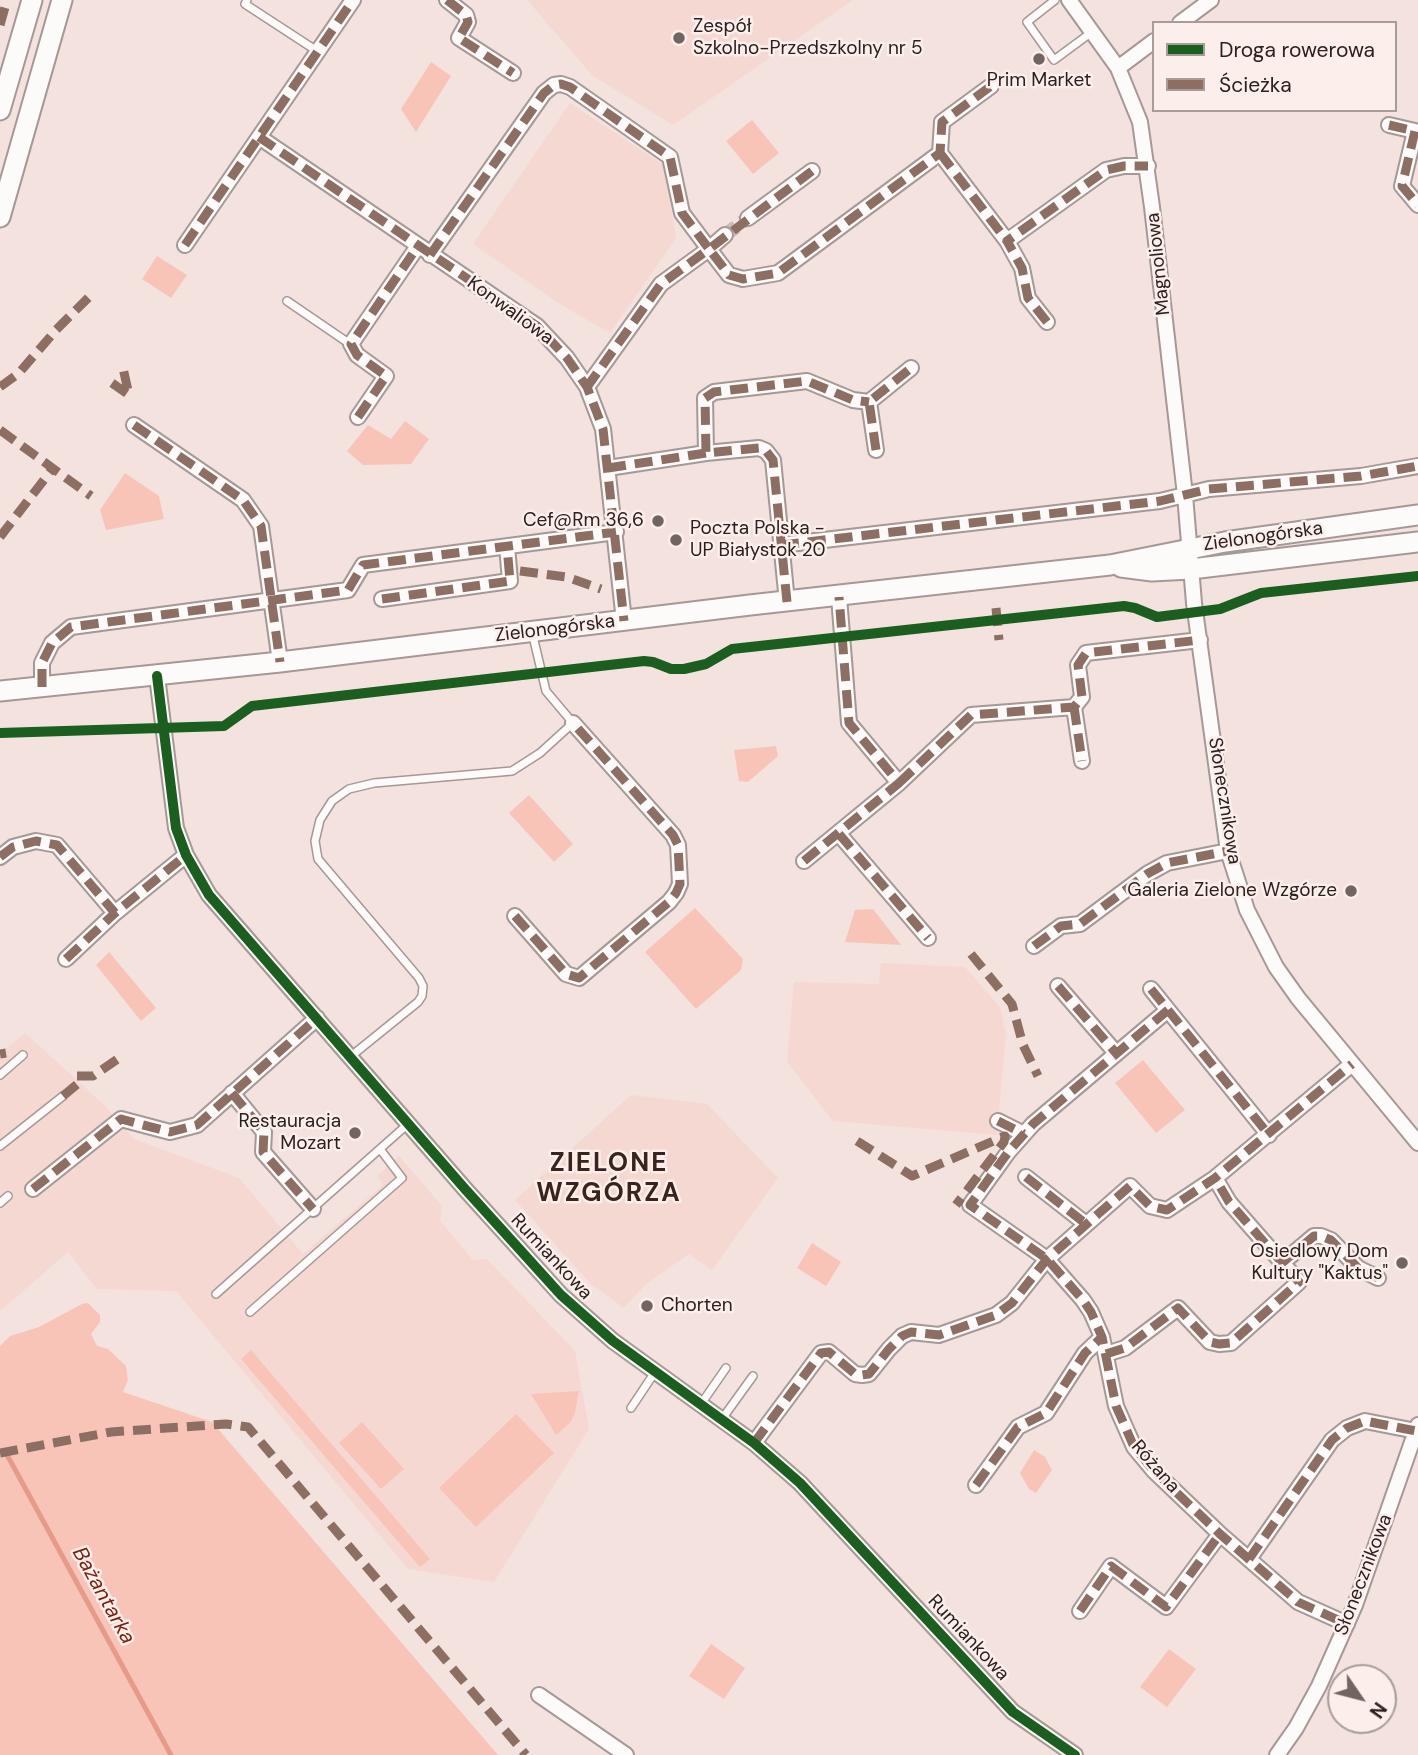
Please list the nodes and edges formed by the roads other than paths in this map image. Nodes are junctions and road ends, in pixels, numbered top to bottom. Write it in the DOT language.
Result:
graph roads {
  1 [pos="32,0"];
  2 [pos="62,0"];
  3 [pos="247,0"];
  4 [pos="353,0"];
  5 [pos="447,0"];
  6 [pos="1055,0"];
  7 [pos="1069,0"];
  8 [pos="1211,0"];
  9 [pos="1183,21"];
  10 [pos="1091,32"];
  11 [pos="1152,42"];
  12 [pos="317,51"];
  13 [pos="1118,68"];
  14 [pos="513,73"];
  15 [pos="990,86"];
  16 [pos="0,110"];
  17 [pos="1389,125"];
  18 [pos="259,137"];
  19 [pos="940,153"];
  20 [pos="1148,166"];
  21 [pos="812,171"];
  22 [pos="1418,205"];
  23 [pos="0,217"];
  24 [pos="748,218"];
  25 [pos="725,236"];
  26 [pos="1007,241"];
  27 [pos="185,245"];
  28 [pos="418,246"];
  29 [pos="709,249"];
  30 [pos="430,255"];
  31 [pos="287,301"];
  32 [pos="1047,322"];
  33 [pos="351,344"];
  34 [pos="911,368"];
  35 [pos="587,387"];
  36 [pos="869,402"];
  37 [pos="358,417"];
  38 [pos="134,425"];
  39 [pos="876,450"];
  40 [pos="706,453"];
  41 [pos="1418,466"];
  42 [pos="608,468"];
  43 [pos="1185,495"];
  44 [pos="1418,515"];
  45 [pos="616,532"];
  46 [pos="1418,542"];
  47 [pos="780,545"];
  48 [pos="507,546"];
  49 [pos="1190,548"];
  50 [pos="1110,565"];
  51 [pos="1191,569"];
  52 [pos="839,597"];
  53 [pos="270,598"];
  54 [pos="382,599"];
  55 [pos="787,601"];
  56 [pos="624,621"];
  57 [pos="532,632"];
  58 [pos="1200,640"];
  59 [pos="280,662"];
  60 [pos="157,676"];
  61 [pos="42,687"];
  62 [pos="0,691"];
  63 [pos="1074,706"];
  64 [pos="573,723"];
  65 [pos="1082,761"];
  66 [pos="899,783"];
  67 [pos="839,834"];
  68 [pos="1228,851"];
  69 [pos="186,855"];
  70 [pos="0,858"];
  71 [pos="804,861"];
  72 [pos="115,913"];
  73 [pos="515,916"];
  74 [pos="928,938"];
  75 [pos="1034,946"];
  76 [pos="66,959"];
  77 [pos="1058,986"];
  78 [pos="1151,989"];
  79 [pos="1168,1010"];
  80 [pos="317,1018"];
  81 [pos="1116,1053"];
  82 [pos="23,1055"];
  83 [pos="350,1056"];
  84 [pos="1352,1064"];
  85 [pos="0,1075"];
  86 [pos="232,1093"];
  87 [pos="62,1096"];
  88 [pos="998,1121"];
  89 [pos="408,1124"];
  90 [pos="1024,1134"];
  91 [pos="1269,1135"];
  92 [pos="1418,1143"];
  93 [pos="0,1146"];
  94 [pos="380,1149"];
  95 [pos="1026,1177"];
  96 [pos="1215,1178"];
  97 [pos="33,1189"];
  98 [pos="8,1196"];
  99 [pos="0,1203"];
  100 [pos="313,1209"];
  101 [pos="1086,1224"];
  102 [pos="1047,1259"];
  103 [pos="1282,1263"];
  104 [pos="1378,1278"];
  105 [pos="216,1294"];
  106 [pos="250,1312"];
  107 [pos="1102,1337"];
  108 [pos="1106,1354"];
  109 [pos="726,1368"];
  110 [pos="655,1372"];
  111 [pos="752,1376"];
  112 [pos="701,1404"];
  113 [pos="631,1408"];
  114 [pos="722,1419"];
  115 [pos="1417,1428"];
  116 [pos="754,1443"];
  117 [pos="976,1485"];
  118 [pos="1220,1534"];
  119 [pos="1249,1559"];
  120 [pos="1080,1611"];
  121 [pos="1347,1624"];
  122 [pos="539,1695"];
  123 [pos="626,1755"];
  124 [pos="1075,1755"];
  125 [pos="1277,1755"];
  1 -- 16 [label="street"];
  2 -- 23 [label="street"];
  3 -- 12 [label="lane"];
  4 -- 12 [label="street"];
  5 -- 14 [label="street"];
  6 -- 10 [label="lane"];
  7 -- 10 [label="street, Magnoliowa"];
  8 -- 9 [label="street"];
  10 -- 13 [label="street, Magnoliowa"];
  11 -- 13 [label="street"];
  12 -- 18 [label="street"];
  13 -- 20 [label="street, Magnoliowa"];
  15 -- 19 [label="street"];
  17 -- 22 [label="street"];
  18 -- 27 [label="street"];
  18 -- 28 [label="street, Konwaliowa"];
  19 -- 26 [label="street"];
  19 -- 29 [label="street"];
  20 -- 26 [label="street"];
  20 -- 43 [label="street, Magnoliowa"];
  21 -- 24 [label="street"];
  25 -- 29 [label="street"];
  26 -- 32 [label="street"];
  28 -- 30 [label="street, Konwaliowa"];
  28 -- 33 [label="street"];
  29 -- 30 [label="street"];
  29 -- 35 [label="street"];
  30 -- 35 [label="street, Konwaliowa"];
  31 -- 33 [label="lane"];
  33 -- 37 [label="street"];
  34 -- 36 [label="street"];
  35 -- 42 [label="street, Konwaliowa"];
  36 -- 39 [label="street"];
  36 -- 40 [label="street"];
  38 -- 53 [label="street"];
  40 -- 42 [label="street"];
  40 -- 47 [label="street"];
  41 -- 43 [label="street"];
  42 -- 45 [label="street, Konwaliowa"];
  43 -- 47 [label="street"];
  43 -- 49 [label="street, Magnoliowa"];
  44 -- 49 [label="street, Zielonogórska"];
  45 -- 48 [label="street"];
  45 -- 56 [label="street, Konwaliowa"];
  46 -- 51 [label="street, Zielonogórska"];
  47 -- 55 [label="street"];
  48 -- 53 [label="street"];
  48 -- 54 [label="street"];
  49 -- 50 [label="street, Zielonogórska"];
  49 -- 51 [label="street, Magnoliowa"];
  50 -- 51 [label="street, Zielonogórska"];
  50 -- 52 [label="street, Zielonogórska"];
  51 -- 58 [label="street, Słonecznikowa"];
  52 -- 55 [label="street, Zielonogórska"];
  52 -- 66 [label="street"];
  53 -- 59 [label="street"];
  53 -- 61 [label="street"];
  55 -- 56 [label="street, Zielonogórska"];
  56 -- 57 [label="street, Zielonogórska"];
  57 -- 59 [label="street, Zielonogórska"];
  57 -- 64 [label="lane"];
  58 -- 63 [label="street"];
  58 -- 68 [label="street, Słonecznikowa"];
  59 -- 60 [label="street, Zielonogórska"];
  60 -- 61 [label="street, Zielonogórska"];
  60 -- 69 [label="street, Rumiankowa"];
  61 -- 62 [label="street, Zielonogórska"];
  63 -- 65 [label="street"];
  63 -- 66 [label="street"];
  64 -- 73 [label="street"];
  64 -- 83 [label="lane"];
  66 -- 67 [label="street"];
  67 -- 71 [label="street"];
  67 -- 74 [label="street"];
  68 -- 75 [label="street"];
  68 -- 84 [label="street, Słonecznikowa"];
  69 -- 72 [label="street"];
  69 -- 80 [label="street, Rumiankowa"];
  70 -- 72 [label="street"];
  72 -- 76 [label="street"];
  77 -- 81 [label="street"];
  78 -- 79 [label="street"];
  79 -- 81 [label="street"];
  79 -- 91 [label="street"];
  80 -- 83 [label="street, Rumiankowa"];
  80 -- 86 [label="street"];
  81 -- 90 [label="street"];
  82 -- 85 [label="lane"];
  83 -- 89 [label="street, Rumiankowa"];
  84 -- 91 [label="street"];
  84 -- 92 [label="street, Słonecznikowa"];
  86 -- 97 [label="street"];
  86 -- 100 [label="street"];
  87 -- 93 [label="lane"];
  88 -- 90 [label="street"];
  89 -- 94 [label="lane"];
  89 -- 110 [label="street, Rumiankowa"];
  90 -- 102 [label="street, Różana"];
  91 -- 96 [label="street"];
  94 -- 100 [label="lane"];
  94 -- 106 [label="lane"];
  95 -- 101 [label="street"];
  96 -- 101 [label="street"];
  96 -- 103 [label="street"];
  98 -- 99 [label="lane"];
  100 -- 105 [label="lane"];
  101 -- 102 [label="street"];
  102 -- 107 [label="street, Różana"];
  102 -- 116 [label="street"];
  103 -- 104 [label="street"];
  103 -- 108 [label="street"];
  107 -- 108 [label="street, Różana"];
  107 -- 117 [label="street"];
  108 -- 118 [label="street, Różana"];
  109 -- 112 [label="lane"];
  110 -- 112 [label="street, Rumiankowa"];
  110 -- 113 [label="lane"];
  111 -- 114 [label="lane"];
  112 -- 114 [label="street, Rumiankowa"];
  114 -- 116 [label="street, Rumiankowa"];
  115 -- 119 [label="street"];
  115 -- 121 [label="street, Słonecznikowa"];
  116 -- 124 [label="street, Rumiankowa"];
  118 -- 119 [label="street, Różana"];
  118 -- 120 [label="street"];
  119 -- 121 [label="street, Różana"];
  121 -- 125 [label="street, Słonecznikowa"];
  122 -- 123 [label="street"];
}
